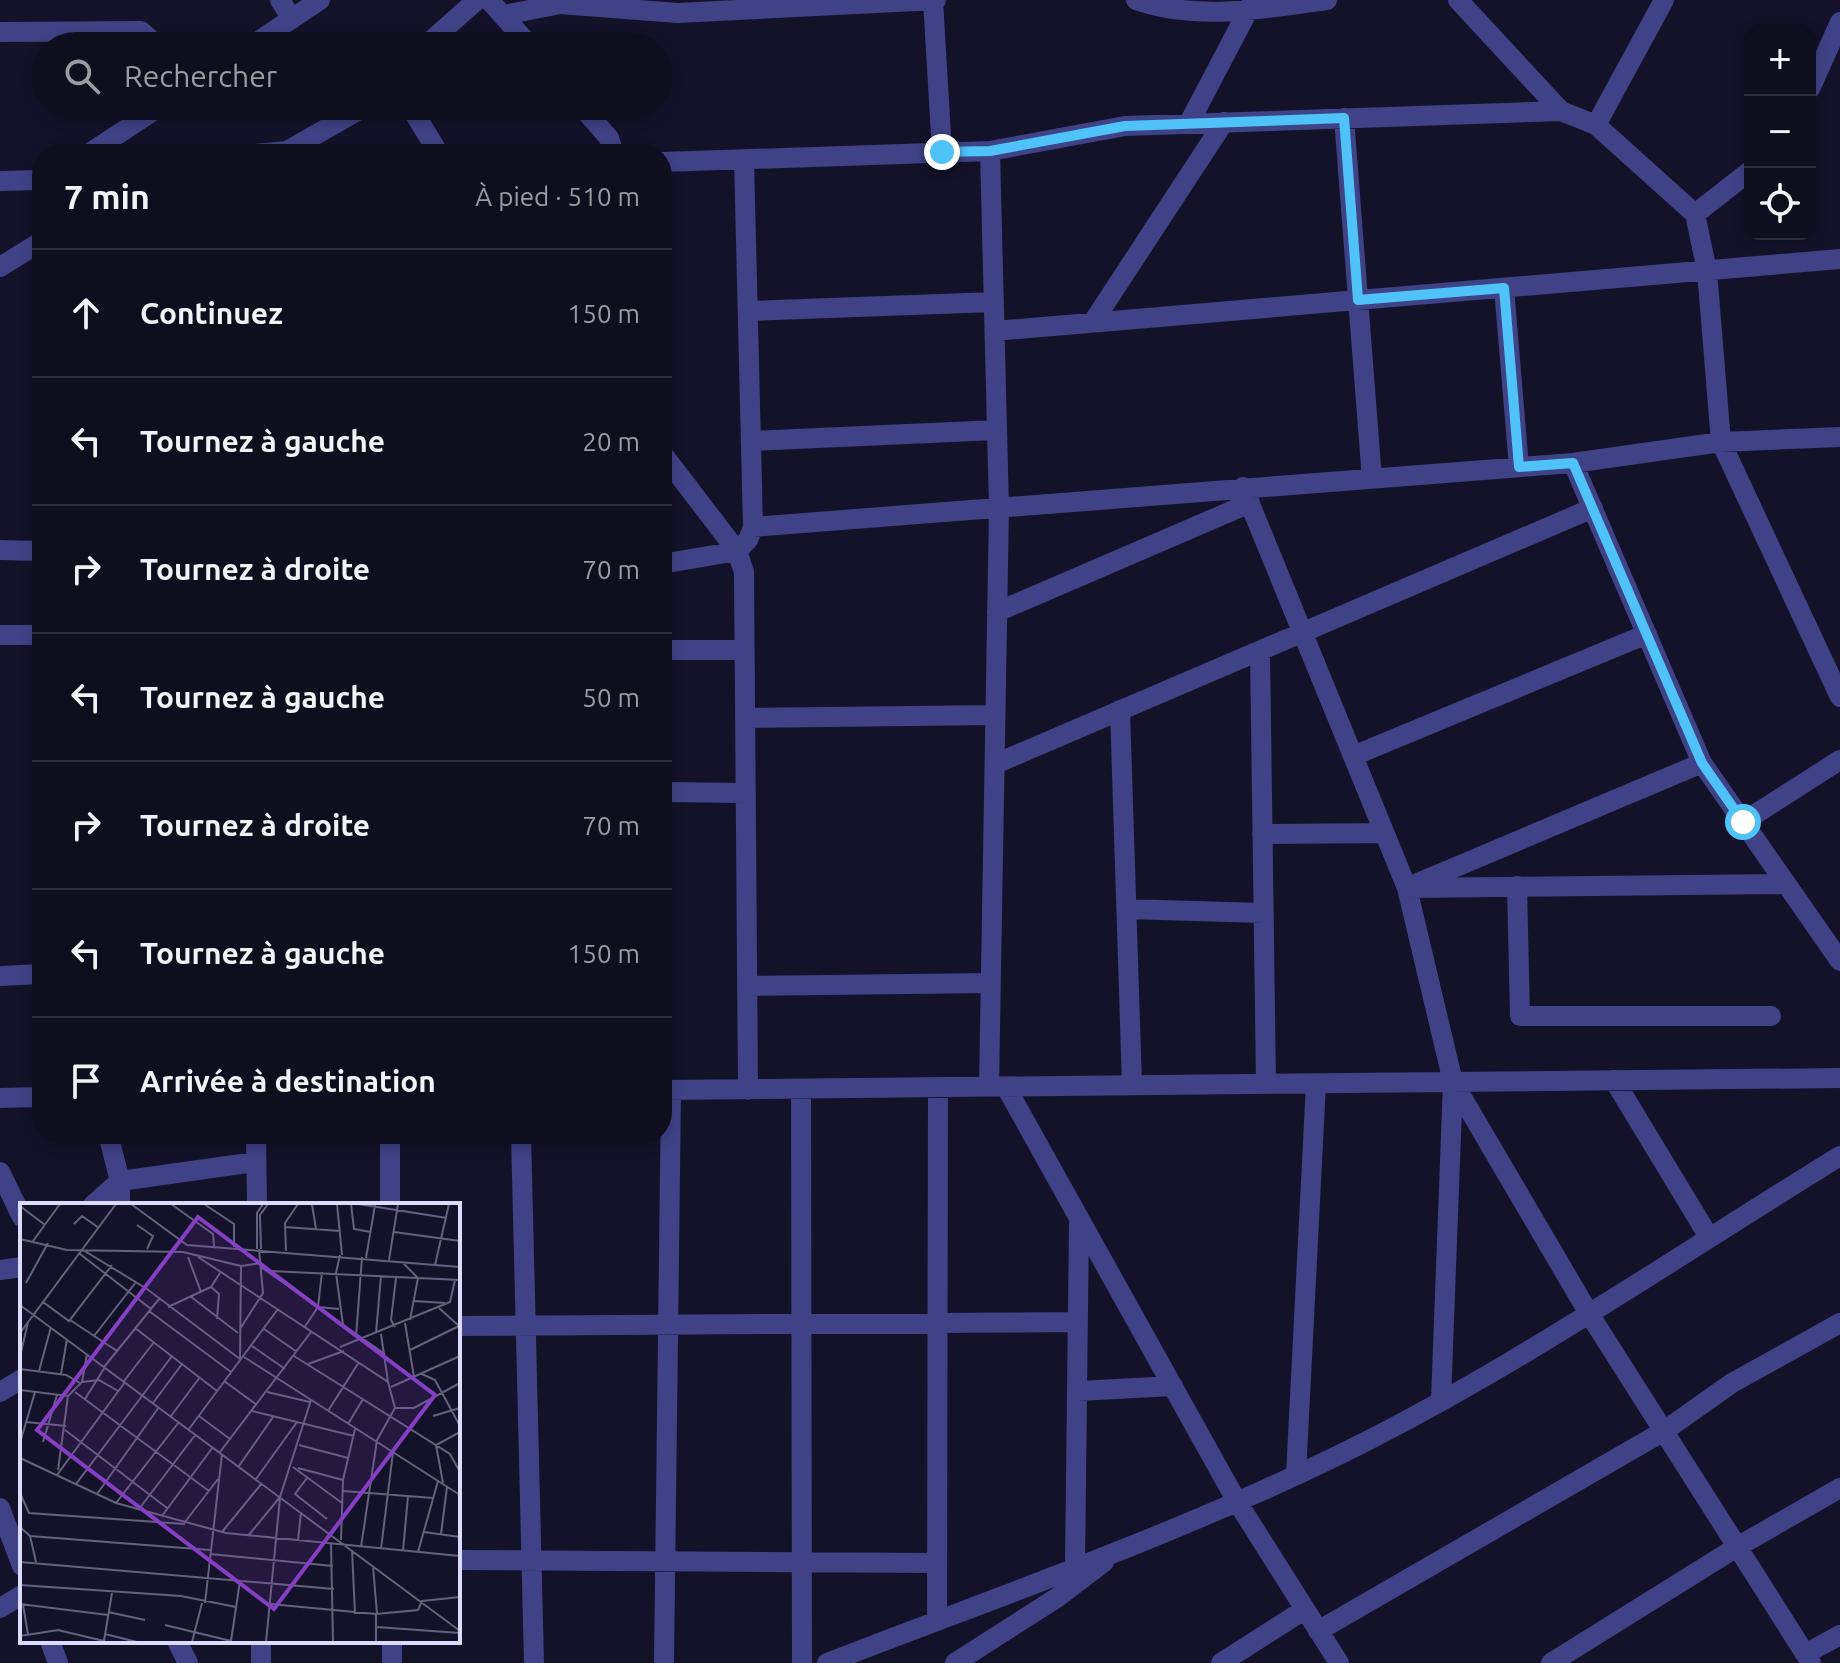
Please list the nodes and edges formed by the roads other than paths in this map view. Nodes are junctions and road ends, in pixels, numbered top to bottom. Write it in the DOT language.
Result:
graph roads {
  1 [pos="280,0"];
  2 [pos="320,0"];
  3 [pos="477,0"];
  4 [pos="934,0"];
  5 [pos="1136,0"];
  6 [pos="1327,0"];
  7 [pos="1458,0"];
  8 [pos="1664,0"];
  9 [pos="562,2"];
  10 [pos="1241,6"];
  11 [pos="496,8"];
  12 [pos="292,19"];
  13 [pos="1840,22"];
  14 [pos="0,32"];
  15 [pos="142,32"];
  16 [pos="272,32"];
  17 [pos="441,32"];
  18 [pos="517,32"];
  19 [pos="1816,76"];
  20 [pos="1561,111"];
  21 [pos="1344,118"];
  22 [pos="140,120"];
  23 [pos="341,120"];
  24 [pos="418,120"];
  25 [pos="593,120"];
  26 [pos="1224,122"];
  27 [pos="1189,123"];
  28 [pos="1596,125"];
  29 [pos="103,144"];
  30 [pos="299,144"];
  31 [pos="433,144"];
  32 [pos="611,144"];
  33 [pos="990,151"];
  34 [pos="942,152"];
  35 [pos="744,160"];
  36 [pos="672,162"];
  37 [pos="1744,176"];
  38 [pos="32,180"];
  39 [pos="0,181"];
  40 [pos="1695,214"];
  41 [pos="32,247"];
  42 [pos="1840,259"];
  43 [pos="0,267"];
  44 [pos="1707,271"];
  45 [pos="1504,288"];
  46 [pos="1358,300"];
  47 [pos="994,302"];
  48 [pos="748,311"];
  49 [pos="1093,322"];
  50 [pos="995,331"];
  51 [pos="997,430"];
  52 [pos="1840,437"];
  53 [pos="751,441"];
  54 [pos="1721,442"];
  55 [pos="1573,463"];
  56 [pos="672,466"];
  57 [pos="1519,467"];
  58 [pos="1372,479"];
  59 [pos="1246,495"];
  60 [pos="999,508"];
  61 [pos="1593,508"];
  62 [pos="753,527"];
  63 [pos="0,550"];
  64 [pos="32,551"];
  65 [pos="737,551"];
  66 [pos="672,562"];
  67 [pos="997,612"];
  68 [pos="1302,633"];
  69 [pos="1647,634"];
  70 [pos="0,635"];
  71 [pos="32,635"];
  72 [pos="672,650"];
  73 [pos="744,650"];
  74 [pos="1260,651"];
  75 [pos="1840,697"];
  76 [pos="1120,710"];
  77 [pos="995,715"];
  78 [pos="745,718"];
  79 [pos="1353,756"];
  80 [pos="1840,760"];
  81 [pos="1702,763"];
  82 [pos="995,764"];
  83 [pos="672,792"];
  84 [pos="746,793"];
  85 [pos="1743,822"];
  86 [pos="1384,833"];
  87 [pos="1262,834"];
  88 [pos="1786,884"];
  89 [pos="1517,886"];
  90 [pos="1407,888"];
  91 [pos="1127,909"];
  92 [pos="1263,913"];
  93 [pos="1840,961"];
  94 [pos="32,974"];
  95 [pos="0,976"];
  96 [pos="991,983"];
  97 [pos="747,986"];
  98 [pos="1771,1016"];
  99 [pos="1840,1078"];
  100 [pos="1614,1080"];
  101 [pos="1453,1082"];
  102 [pos="1266,1084"];
  103 [pos="1316,1084"];
  104 [pos="1132,1085"];
  105 [pos="938,1087"];
  106 [pos="998,1087"];
  107 [pos="801,1089"];
  108 [pos="672,1090"];
  109 [pos="748,1090"];
  110 [pos="32,1097"];
  111 [pos="0,1098"];
  112 [pos="111,1144"];
  113 [pos="256,1144"];
  114 [pos="390,1144"];
  115 [pos="521,1144"];
  116 [pos="667,1144"];
  117 [pos="1840,1156"];
  118 [pos="256,1162"];
  119 [pos="0,1172"];
  120 [pos="120,1181"];
  121 [pos="95,1203"];
  122 [pos="120,1203"];
  123 [pos="257,1203"];
  124 [pos="390,1203"];
  125 [pos="20,1213"];
  126 [pos="1079,1218"];
  127 [pos="1709,1237"];
  128 [pos="20,1267"];
  129 [pos="0,1270"];
  130 [pos="1588,1312"];
  131 [pos="1078,1322"];
  132 [pos="938,1323"];
  133 [pos="1840,1323"];
  134 [pos="802,1324"];
  135 [pos="669,1325"];
  136 [pos="460,1326"];
  137 [pos="525,1326"];
  138 [pos="20,1380"];
  139 [pos="1173,1386"];
  140 [pos="1079,1391"];
  141 [pos="0,1392"];
  142 [pos="1441,1400"];
  143 [pos="1664,1431"];
  144 [pos="1296,1475"];
  145 [pos="1840,1488"];
  146 [pos="1236,1500"];
  147 [pos="0,1508"];
  148 [pos="1737,1547"];
  149 [pos="1123,1548"];
  150 [pos="460,1560"];
  151 [pos="531,1560"];
  152 [pos="20,1561"];
  153 [pos="666,1561"];
  154 [pos="802,1562"];
  155 [pos="937,1563"];
  156 [pos="1075,1566"];
  157 [pos="20,1596"];
  158 [pos="0,1608"];
  159 [pos="1304,1610"];
  160 [pos="937,1620"];
  161 [pos="1318,1631"];
  162 [pos="1840,1635"];
  163 [pos="51,1643"];
  164 [pos="178,1643"];
  165 [pos="1576,1657"];
  166 [pos="1808,1659"];
  167 [pos="58,1663"];
  168 [pos="188,1663"];
  169 [pos="534,1663"];
  170 [pos="664,1663"];
  171 [pos="802,1663"];
  172 [pos="827,1663"];
  173 [pos="955,1663"];
  174 [pos="1221,1663"];
  175 [pos="1339,1663"];
  176 [pos="1551,1663"];
  1 -- 12 [label="street"];
  2 -- 12 [label="street"];
  3 -- 17 [label="street"];
  4 -- 9 [label="street"];
  4 -- 34 [label="street"];
  5 -- 10 [label="street"];
  6 -- 10 [label="street"];
  7 -- 20 [label="street"];
  8 -- 28 [label="street"];
  9 -- 11 [label="street"];
  10 -- 27 [label="street"];
  11 -- 18 [label="street"];
  12 -- 16 [label="street"];
  13 -- 19 [label="street"];
  14 -- 15 [label="street"];
  20 -- 21 [label="street"];
  20 -- 28 [label="street"];
  21 -- 26 [label="street"];
  21 -- 46 [label="street"];
  22 -- 29 [label="street"];
  23 -- 30 [label="street"];
  24 -- 31 [label="street"];
  25 -- 32 [label="street"];
  26 -- 27 [label="street"];
  26 -- 49 [label="street"];
  27 -- 33 [label="street"];
  28 -- 40 [label="street"];
  33 -- 34 [label="street"];
  33 -- 47 [label="street"];
  34 -- 35 [label="street"];
  35 -- 36 [label="street"];
  35 -- 48 [label="street"];
  37 -- 40 [label="street"];
  38 -- 39 [label="street"];
  40 -- 44 [label="street"];
  41 -- 43 [label="street"];
  42 -- 44 [label="street"];
  44 -- 45 [label="street"];
  44 -- 54 [label="street"];
  45 -- 46 [label="street"];
  45 -- 57 [label="street"];
  46 -- 49 [label="street"];
  46 -- 58 [label="street"];
  47 -- 48 [label="street"];
  47 -- 50 [label="street"];
  48 -- 53 [label="street"];
  49 -- 50 [label="street"];
  50 -- 51 [label="street"];
  51 -- 53 [label="street"];
  51 -- 60 [label="street"];
  52 -- 54 [label="street"];
  53 -- 62 [label="street"];
  54 -- 55 [label="street"];
  54 -- 75 [label="street"];
  55 -- 57 [label="street"];
  55 -- 61 [label="street"];
  56 -- 65 [label="street"];
  57 -- 58 [label="street"];
  58 -- 59 [label="street"];
  59 -- 60 [label="street"];
  59 -- 67 [label="street"];
  59 -- 68 [label="street"];
  60 -- 62 [label="street"];
  60 -- 67 [label="street"];
  61 -- 68 [label="street"];
  61 -- 69 [label="street"];
  62 -- 65 [label="street"];
  63 -- 64 [label="street"];
  65 -- 66 [label="street"];
  65 -- 73 [label="street"];
  67 -- 77 [label="street"];
  68 -- 74 [label="street"];
  68 -- 79 [label="street"];
  69 -- 79 [label="street"];
  69 -- 81 [label="street"];
  70 -- 71 [label="street"];
  72 -- 73 [label="street"];
  73 -- 78 [label="street"];
  74 -- 76 [label="street"];
  74 -- 87 [label="street"];
  76 -- 82 [label="street"];
  76 -- 91 [label="street"];
  77 -- 78 [label="street"];
  77 -- 82 [label="street"];
  78 -- 84 [label="street"];
  79 -- 86 [label="street"];
  80 -- 85 [label="street"];
  81 -- 85 [label="street"];
  81 -- 90 [label="street"];
  82 -- 96 [label="street"];
  83 -- 84 [label="street"];
  84 -- 97 [label="street"];
  85 -- 88 [label="street"];
  86 -- 87 [label="street"];
  86 -- 90 [label="street"];
  87 -- 92 [label="street"];
  88 -- 89 [label="street"];
  88 -- 93 [label="street"];
  89 -- 90 [label="street"];
  89 -- 98 [label="street"];
  90 -- 101 [label="street"];
  91 -- 92 [label="street"];
  91 -- 104 [label="street"];
  92 -- 102 [label="street"];
  94 -- 95 [label="street"];
  96 -- 97 [label="street"];
  96 -- 106 [label="street"];
  97 -- 109 [label="street"];
  99 -- 100 [label="street"];
  100 -- 101 [label="street"];
  100 -- 127 [label="street"];
  101 -- 103 [label="street"];
  101 -- 130 [label="street"];
  101 -- 142 [label="street"];
  102 -- 103 [label="street"];
  102 -- 104 [label="street"];
  103 -- 144 [label="street"];
  104 -- 106 [label="street"];
  105 -- 106 [label="street"];
  105 -- 107 [label="street"];
  105 -- 132 [label="street"];
  106 -- 126 [label="street"];
  107 -- 109 [label="street"];
  107 -- 134 [label="street"];
  108 -- 109 [label="street"];
  110 -- 111 [label="street"];
  112 -- 120 [label="street"];
  113 -- 118 [label="street"];
  114 -- 124 [label="street"];
  115 -- 137 [label="street"];
  116 -- 135 [label="street"];
  117 -- 127 [label="street"];
  118 -- 120 [label="street"];
  118 -- 123 [label="street"];
  119 -- 125 [label="street"];
  120 -- 121 [label="street"];
  120 -- 122 [label="street"];
  126 -- 131 [label="street"];
  126 -- 139 [label="street"];
  127 -- 130 [label="street"];
  128 -- 129 [label="street"];
  130 -- 142 [label="street"];
  130 -- 143 [label="street"];
  131 -- 132 [label="street"];
  131 -- 140 [label="street"];
  132 -- 134 [label="street"];
  132 -- 155 [label="street"];
  133 -- 143 [label="street"];
  134 -- 135 [label="street"];
  134 -- 154 [label="street"];
  135 -- 137 [label="street"];
  135 -- 153 [label="street"];
  136 -- 137 [label="street"];
  137 -- 151 [label="street"];
  138 -- 141 [label="street"];
  139 -- 140 [label="street"];
  139 -- 146 [label="street"];
  140 -- 156 [label="street"];
  142 -- 144 [label="street"];
  143 -- 148 [label="street"];
  143 -- 161 [label="street"];
  144 -- 146 [label="street"];
  145 -- 148 [label="street"];
  146 -- 149 [label="street"];
  146 -- 159 [label="street"];
  147 -- 152 [label="street"];
  148 -- 165 [label="street"];
  148 -- 166 [label="street"];
  149 -- 156 [label="street"];
  149 -- 173 [label="street"];
  150 -- 151 [label="street"];
  151 -- 153 [label="street"];
  151 -- 169 [label="street"];
  153 -- 154 [label="street"];
  153 -- 170 [label="street"];
  154 -- 155 [label="street"];
  154 -- 171 [label="street"];
  155 -- 160 [label="street"];
  156 -- 160 [label="street"];
  157 -- 158 [label="street"];
  159 -- 161 [label="street"];
  159 -- 174 [label="street"];
  160 -- 172 [label="street"];
  161 -- 175 [label="street"];
  162 -- 166 [label="street"];
  163 -- 167 [label="street"];
  164 -- 168 [label="street"];
  165 -- 176 [label="street"];
}
